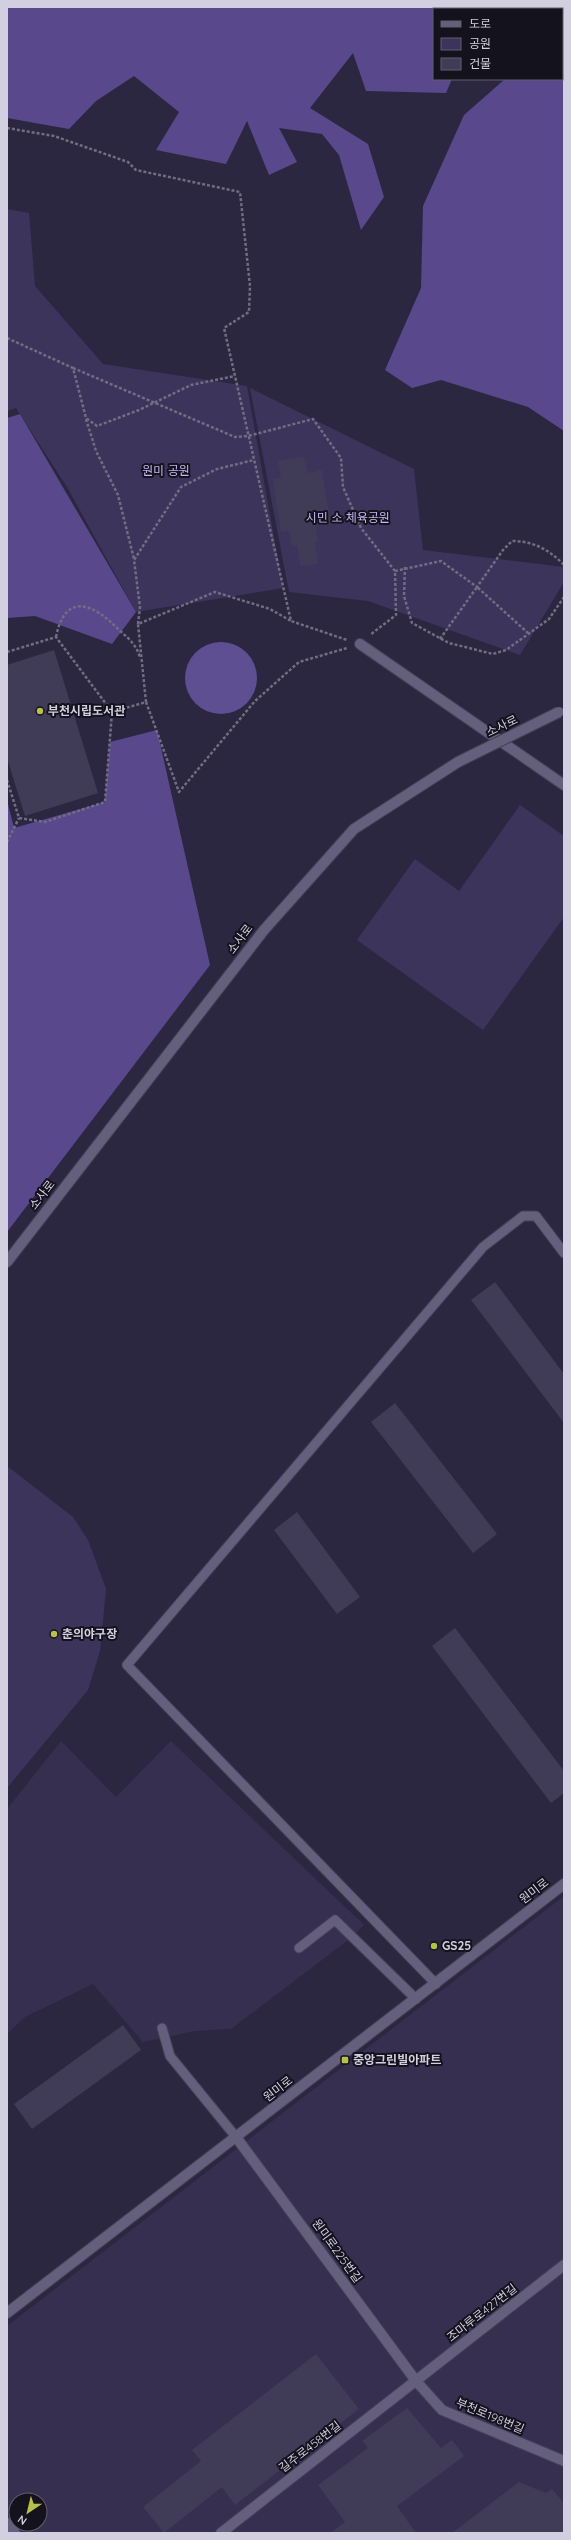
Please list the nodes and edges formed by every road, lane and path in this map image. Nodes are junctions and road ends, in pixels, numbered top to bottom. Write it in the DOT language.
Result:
graph roads {
  1 [pos="7,128"];
  2 [pos="7,338"];
  3 [pos="73,368"];
  4 [pos="235,376"];
  5 [pos="155,403"];
  6 [pos="86,418"];
  7 [pos="248,436"];
  8 [pos="254,460"];
  9 [pos="134,560"];
  10 [pos="564,566"];
  11 [pos="405,567"];
  12 [pos="394,571"];
  13 [pos="477,587"];
  14 [pos="564,597"];
  15 [pos="291,621"];
  16 [pos="138,624"];
  17 [pos="528,633"];
  18 [pos="56,638"];
  19 [pos="440,639"];
  20 [pos="360,644"];
  21 [pos="7,652"];
  22 [pos="143,668"];
  23 [pos="146,702"];
  24 [pos="562,711"];
  25 [pos="112,712"];
  26 [pos="7,780"];
  27 [pos="564,785"];
  28 [pos="19,818"];
  29 [pos="7,842"];
  30 [pos="564,1253"];
  31 [pos="7,1262"];
  32 [pos="564,1884"];
  33 [pos="299,1948"];
  34 [pos="436,1984"];
  35 [pos="416,1999"];
  36 [pos="162,2028"];
  37 [pos="236,2137"];
  38 [pos="564,2265"];
  39 [pos="7,2313"];
  40 [pos="416,2381"];
  41 [pos="564,2461"];
  42 [pos="7,2523"];
  43 [pos="15,2533"];
  44 [pos="221,2533"];
  1 -- 4 [label="path"];
  2 -- 3 [label="path"];
  3 -- 5 [label="path"];
  3 -- 6 [label="path"];
  4 -- 5 [label="path"];
  4 -- 7 [label="path"];
  5 -- 6 [label="path"];
  5 -- 7 [label="path"];
  6 -- 9 [label="path"];
  7 -- 8 [label="path"];
  7 -- 12 [label="path"];
  8 -- 9 [label="path"];
  8 -- 15 [label="path"];
  9 -- 16 [label="path"];
  10 -- 13 [label="path"];
  11 -- 12 [label="path"];
  11 -- 13 [label="path"];
  11 -- 19 [label="path"];
  12 -- 20 [label="path"];
  13 -- 17 [label="path"];
  13 -- 19 [label="path"];
  14 -- 17 [label="path"];
  15 -- 16 [label="path"];
  15 -- 20 [label="path"];
  16 -- 22 [label="path"];
  17 -- 19 [label="path"];
  18 -- 21 [label="path"];
  18 -- 22 [label="path"];
  18 -- 25 [label="path"];
  20 -- 23 [label="path"];
  20 -- 27 [label="street"];
  22 -- 23 [label="path"];
  23 -- 25 [label="path"];
  24 -- 31 [label="street, 소사로, bridge"];
  25 -- 28 [label="path"];
  26 -- 28 [label="path"];
  28 -- 29 [label="path"];
  30 -- 34 [label="lane"];
  32 -- 34 [label="street, 원미로"];
  33 -- 35 [label="lane"];
  34 -- 35 [label="street, 원미로"];
  35 -- 37 [label="street, 원미로"];
  36 -- 37 [label="lane"];
  37 -- 39 [label="street, 원미로"];
  37 -- 40 [label="street, 원미로225번길"];
  38 -- 40 [label="street, 조마루로427번길"];
  40 -- 41 [label="street, 부천로198번길"];
  40 -- 44 [label="street, 길주로458번길"];
  42 -- 43 [label="street"];
}
